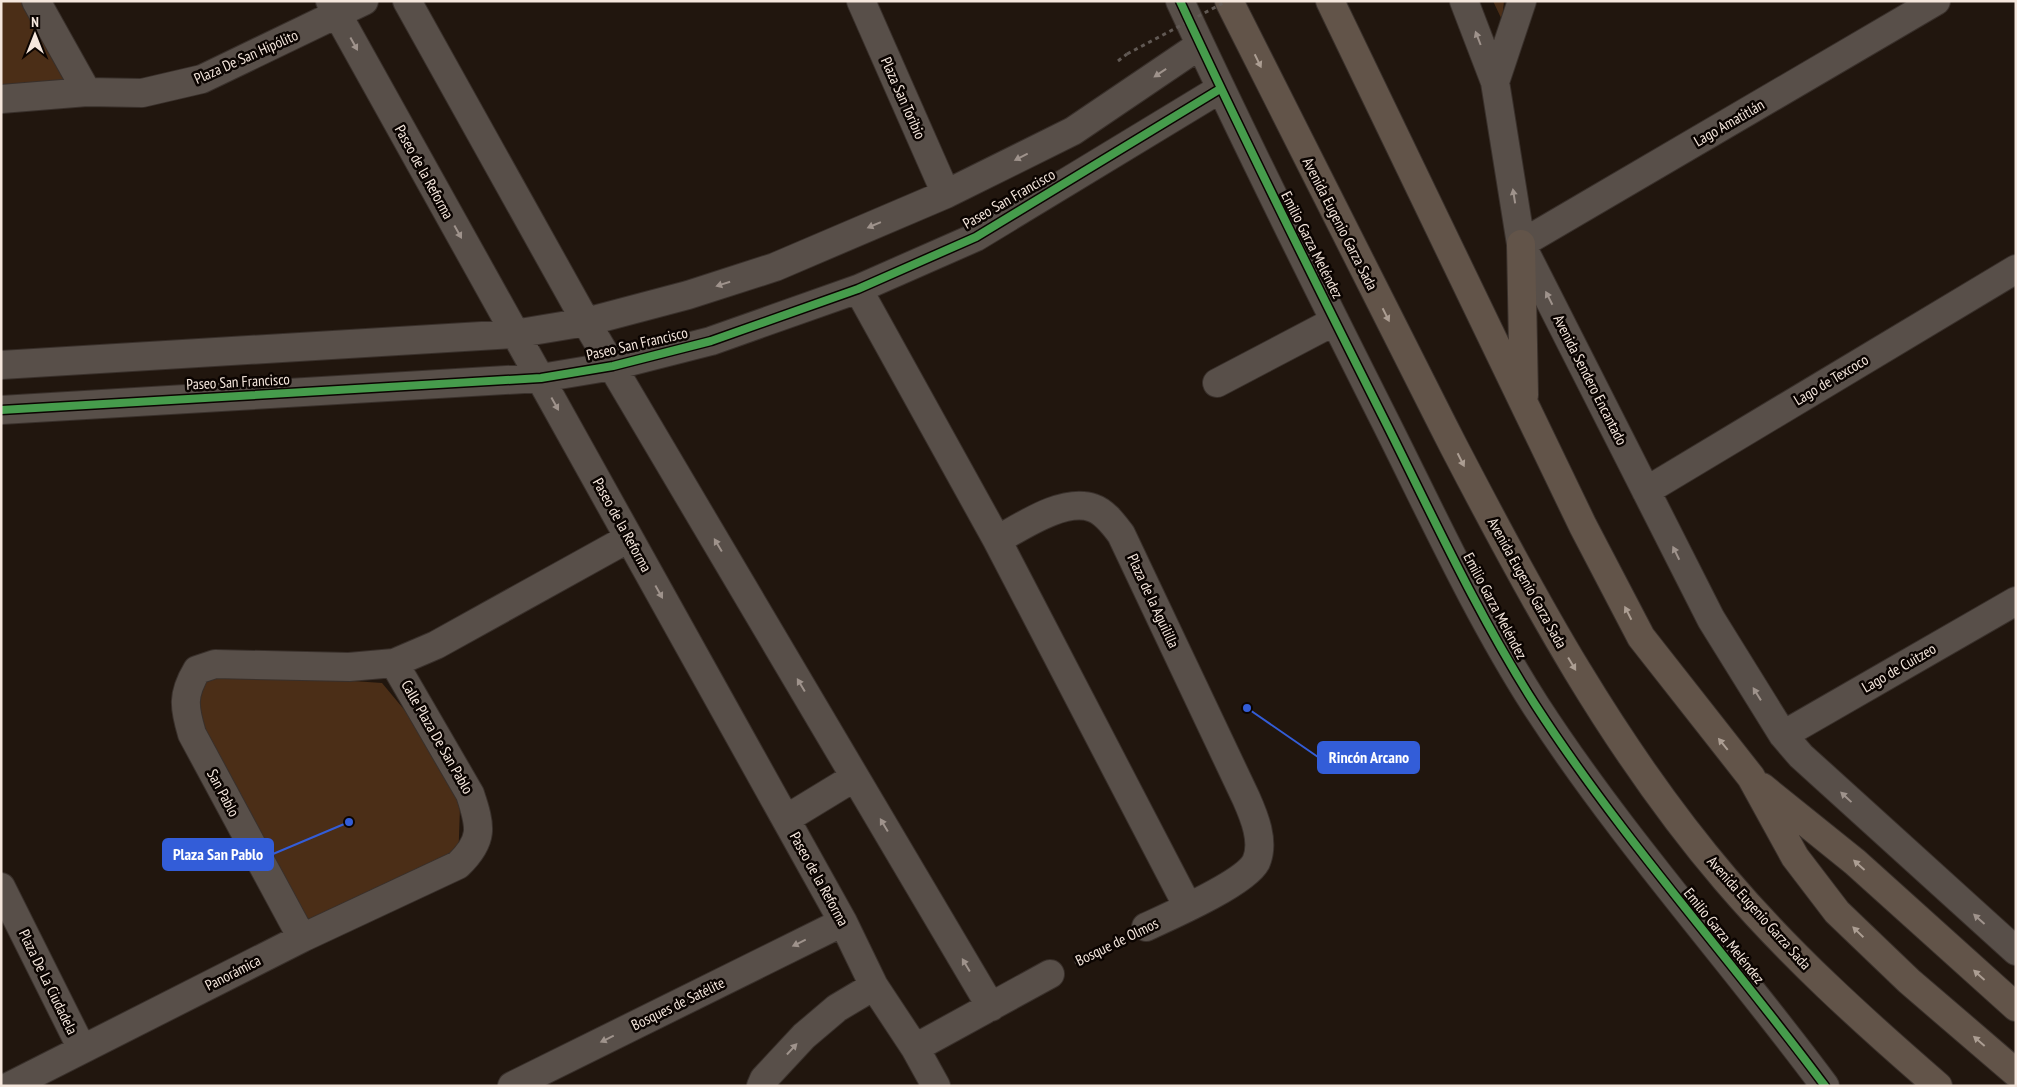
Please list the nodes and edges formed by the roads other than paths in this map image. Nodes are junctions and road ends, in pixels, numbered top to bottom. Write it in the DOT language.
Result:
graph roads {
  1 [pos="36,1"];
  2 [pos="364,1"];
  3 [pos="407,1"];
  4 [pos="861,1"];
  5 [pos="1180,1"];
  6 [pos="1221,1"];
  7 [pos="1330,1"];
  8 [pos="1464,1"];
  9 [pos="1522,1"];
  10 [pos="1936,1"];
  11 [pos="334,8"];
  12 [pos="1232,8"];
  13 [pos="1200,45"];
  14 [pos="1495,82"];
  15 [pos="1220,89"];
  16 [pos="87,92"];
  17 [pos="1,100"];
  18 [pos="946,194"];
  19 [pos="1521,244"];
  20 [pos="2016,269"];
  21 [pos="858,289"];
  22 [pos="1335,321"];
  23 [pos="586,322"];
  24 [pos="514,334"];
  25 [pos="1,364"];
  26 [pos="613,366"];
  27 [pos="541,378"];
  28 [pos="1217,383"];
  29 [pos="1524,404"];
  30 [pos="1,410"];
  31 [pos="1646,491"];
  32 [pos="630,538"];
  33 [pos="996,540"];
  34 [pos="2016,600"];
  35 [pos="394,663"];
  36 [pos="1783,735"];
  37 [pos="855,777"];
  38 [pos="1750,777"];
  39 [pos="1246,798"];
  40 [pos="786,819"];
  41 [pos="458,866"];
  42 [pos="1,887"];
  43 [pos="1188,907"];
  44 [pos="843,922"];
  45 [pos="1146,927"];
  46 [pos="302,938"];
  47 [pos="2011,940"];
  48 [pos="1050,974"];
  49 [pos="874,986"];
  50 [pos="991,1007"];
  51 [pos="2016,1007"];
  52 [pos="915,1048"];
  53 [pos="82,1049"];
  54 [pos="2016,1073"];
  55 [pos="10,1086"];
  56 [pos="512,1086"];
  57 [pos="761,1086"];
  58 [pos="936,1086"];
  59 [pos="1825,1086"];
  60 [pos="1938,1086"];
  1 -- 16 [label="street"];
  2 -- 11 [label="street, Plaza De San Hipólito"];
  3 -- 23 [label="street"];
  4 -- 18 [label="street, Plaza San Toribio"];
  5 -- 13 [label="street"];
  6 -- 12 [label="highway, Avenida Eugenio Garza Sada"];
  7 -- 29 [label="highway"];
  14 -- 8 [label="street, Avenida Sendero Encantado, one-way"];
  9 -- 14 [label="street"];
  10 -- 19 [label="street, Lago Amatitlán"];
  11 -- 16 [label="street, Plaza De San Hipólito"];
  11 -- 24 [label="street, Paseo de la Reforma, one-way"];
  12 -- 60 [label="highway, Avenida Eugenio Garza Sada, one-way"];
  13 -- 15 [label="street"];
  13 -- 18 [label="street, Paseo San Francisco, one-way"];
  19 -- 14 [label="street, Avenida Sendero Encantado, one-way"];
  15 -- 21 [label="street, Paseo San Francisco"];
  15 -- 22 [label="street, Emilio Garza Meléndez"];
  16 -- 17 [label="street, Plaza De San Hipólito"];
  18 -- 23 [label="street, Paseo San Francisco, one-way"];
  19 -- 29 [label="highway"];
  31 -- 19 [label="street, Avenida Sendero Encantado, one-way"];
  20 -- 31 [label="street, Lago de Texcoco"];
  21 -- 26 [label="street, Paseo San Francisco"];
  21 -- 33 [label="street"];
  22 -- 28 [label="street"];
  22 -- 59 [label="street, Emilio Garza Meléndez"];
  23 -- 24 [label="street, Paseo San Francisco"];
  23 -- 26 [label="street"];
  24 -- 25 [label="street, Paseo San Francisco"];
  24 -- 27 [label="street, Paseo de la Reforma"];
  26 -- 27 [label="street, Paseo San Francisco"];
  37 -- 26 [label="street, one-way"];
  27 -- 30 [label="street, Paseo San Francisco"];
  27 -- 32 [label="street, Paseo de la Reforma, one-way"];
  38 -- 29 [label="highway, one-way"];
  36 -- 31 [label="street, Avenida Sendero Encantado, one-way"];
  32 -- 35 [label="street"];
  32 -- 40 [label="street, Paseo de la Reforma, one-way"];
  33 -- 39 [label="street, Plaza de la Aguililla"];
  33 -- 43 [label="street"];
  34 -- 36 [label="street, Lago de Cuitzeo"];
  35 -- 41 [label="street, Calle Plaza De San Pablo"];
  35 -- 46 [label="street, San Pablo"];
  47 -- 36 [label="street, Avenida Sendero Encantado, one-way"];
  37 -- 40 [label="street"];
  50 -- 37 [label="street, one-way"];
  51 -- 38 [label="highway, one-way"];
  54 -- 38 [label="highway, one-way"];
  39 -- 43 [label="street, Bosque de Olmos"];
  40 -- 44 [label="street, Paseo de la Reforma"];
  41 -- 46 [label="street, Panorámica"];
  42 -- 53 [label="street, Plaza De La Ciudadela"];
  43 -- 45 [label="street, Bosque de Olmos"];
  44 -- 49 [label="street, Paseo de la Reforma"];
  44 -- 56 [label="street, Bosques de Satélite, one-way"];
  46 -- 53 [label="street, Panorámica"];
  48 -- 50 [label="street"];
  49 -- 52 [label="street, Paseo de la Reforma"];
  57 -- 49 [label="street, one-way"];
  50 -- 52 [label="street"];
  52 -- 58 [label="street, Paseo de la Reforma"];
  53 -- 55 [label="street, Panorámica"];
}
